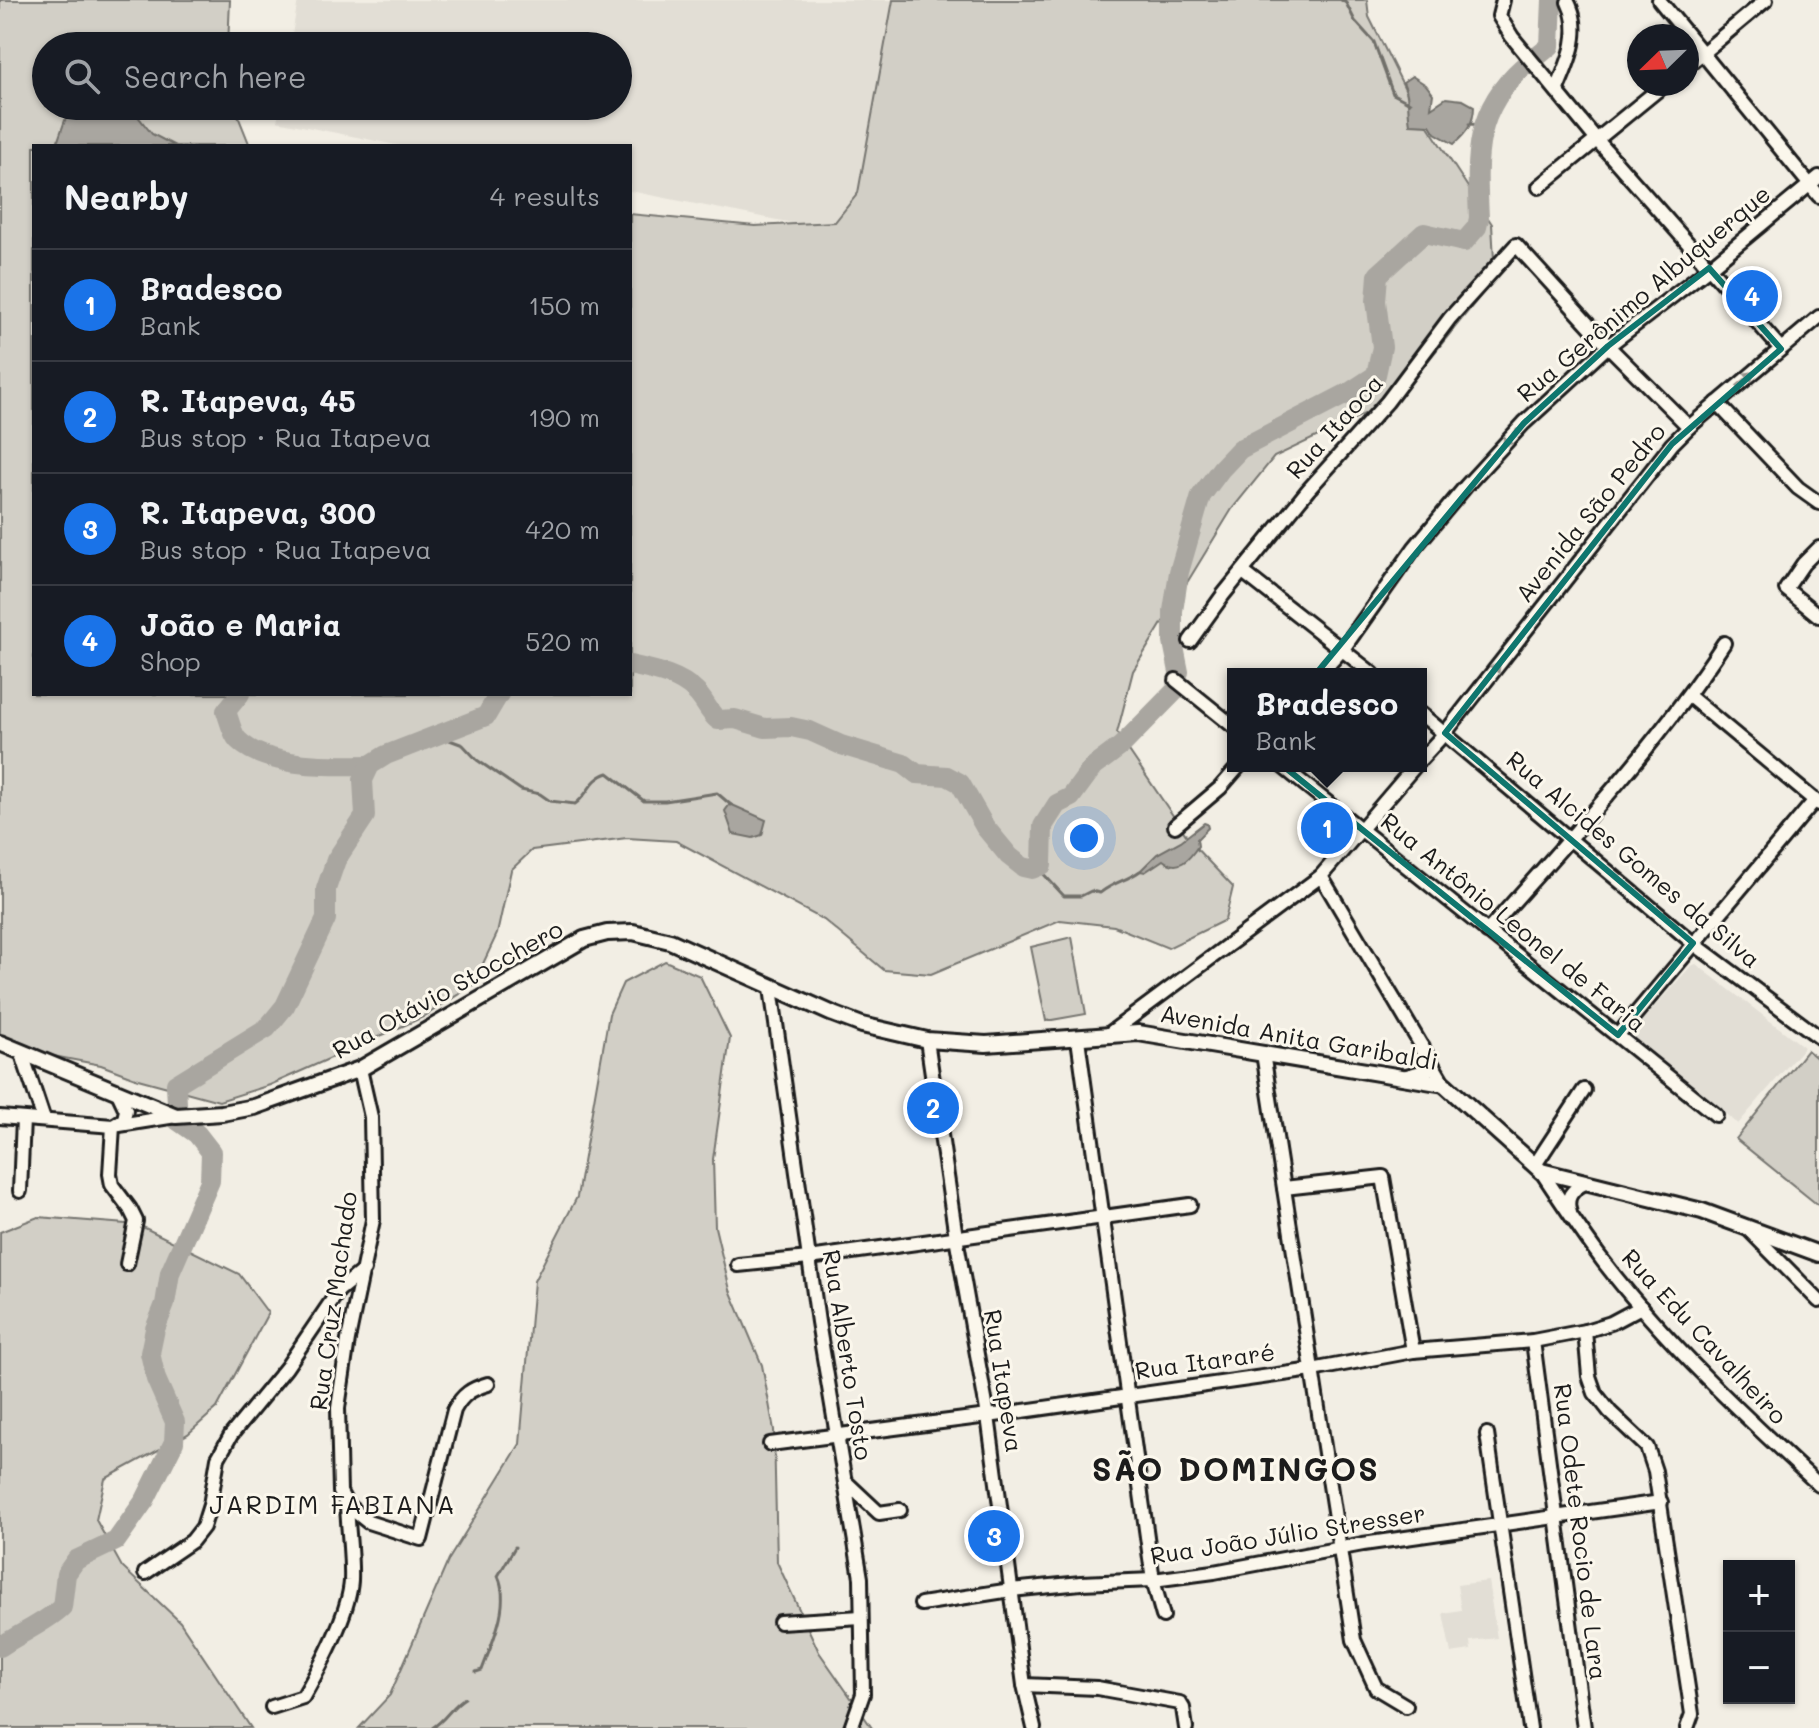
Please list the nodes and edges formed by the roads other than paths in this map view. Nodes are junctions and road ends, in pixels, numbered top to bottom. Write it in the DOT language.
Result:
graph roads {
  1 [pos="1503,0"];
  2 [pos="1659,0"];
  3 [pos="1766,0"];
  4 [pos="1568,2"];
  5 [pos="1702,54"];
  6 [pos="1699,56"];
  7 [pos="1557,89"];
  8 [pos="1650,96"];
  9 [pos="1596,139"];
  10 [pos="1814,181"];
  11 [pos="1539,187"];
  12 [pos="1819,196"];
  13 [pos="1709,268"];
  14 [pos="1819,317"];
  15 [pos="1608,346"];
  16 [pos="1781,349"];
  17 [pos="1717,403"];
  18 [pos="1689,427"];
  19 [pos="1819,503"];
  20 [pos="1819,548"];
  21 [pos="1243,572"];
  22 [pos="1819,616"];
  23 [pos="1190,641"];
  24 [pos="1724,643"];
  25 [pos="1343,649"];
  26 [pos="1326,668"];
  27 [pos="1366,668"];
  28 [pos="1176,680"];
  29 [pos="1689,696"];
  30 [pos="1427,719"];
  31 [pos="1227,721"];
  32 [pos="1445,733"];
  33 [pos="1427,752"];
  34 [pos="1234,772"];
  35 [pos="1289,772"];
  36 [pos="1410,772"];
  37 [pos="1817,802"];
  38 [pos="1175,826"];
  39 [pos="1359,828"];
  40 [pos="1570,838"];
  41 [pos="1321,876"];
  42 [pos="1487,932"];
  43 [pos="1693,943"];
  44 [pos="771,988"];
  45 [pos="1143,1008"];
  46 [pos="1110,1033"];
  47 [pos="1154,1035"];
  48 [pos="1618,1035"];
  49 [pos="1819,1037"];
  50 [pos="1078,1039"];
  51 [pos="927,1040"];
  52 [pos="0,1043"];
  53 [pos="1422,1048"];
  54 [pos="1263,1053"];
  55 [pos="22,1054"];
  56 [pos="360,1069"];
  57 [pos="1398,1077"];
  58 [pos="1444,1084"];
  59 [pos="1584,1090"];
  60 [pos="119,1095"];
  61 [pos="1716,1115"];
  62 [pos="176,1116"];
  63 [pos="0,1117"];
  64 [pos="23,1119"];
  65 [pos="44,1120"];
  66 [pos="113,1126"];
  67 [pos="1538,1168"];
  68 [pos="1585,1183"];
  69 [pos="1284,1188"];
  70 [pos="20,1191"];
  71 [pos="1190,1205"];
  72 [pos="1571,1216"];
  73 [pos="1101,1217"];
  74 [pos="1747,1228"];
  75 [pos="956,1237"];
  76 [pos="1800,1249"];
  77 [pos="1819,1254"];
  78 [pos="809,1258"];
  79 [pos="127,1264"];
  80 [pos="738,1265"];
  81 [pos="364,1270"];
  82 [pos="1788,1271"];
  83 [pos="1819,1301"];
  84 [pos="1641,1307"];
  85 [pos="1585,1331"];
  86 [pos="1533,1341"];
  87 [pos="1413,1351"];
  88 [pos="1312,1370"];
  89 [pos="488,1384"];
  90 [pos="1126,1395"];
  91 [pos="988,1416"];
  92 [pos="1487,1434"];
  93 [pos="838,1436"];
  94 [pos="770,1444"];
  95 [pos="846,1482"];
  96 [pos="1819,1485"];
  97 [pos="1661,1502"];
  98 [pos="347,1505"];
  99 [pos="900,1510"];
  100 [pos="1556,1518"];
  101 [pos="1500,1525"];
  102 [pos="1340,1550"];
  103 [pos="145,1573"];
  104 [pos="1153,1580"];
  105 [pos="1011,1590"];
  106 [pos="921,1604"];
  107 [pos="1163,1616"];
  108 [pos="861,1617"];
  109 [pos="780,1622"];
  110 [pos="1024,1685"];
  111 [pos="1406,1706"];
  112 [pos="272,1707"];
  113 [pos="851,1728"];
  114 [pos="1034,1728"];
  115 [pos="1186,1728"];
  116 [pos="1530,1728"];
  117 [pos="1584,1728"];
  118 [pos="1687,1728"];
  1 -- 7 [label="street"];
  2 -- 5 [label="street"];
  3 -- 5 [label="street"];
  4 -- 7 [label="street"];
  5 -- 6 [label="street"];
  5 -- 10 [label="street"];
  7 -- 9 [label="street"];
  8 -- 9 [label="street"];
  9 -- 11 [label="street"];
  9 -- 13 [label="street"];
  10 -- 12 [label="street"];
  10 -- 13 [label="street, Rua Gerônimo Albuquerque"];
  13 -- 15 [label="street, Rua Gerônimo Albuquerque"];
  13 -- 16 [label="street"];
  14 -- 16 [label="street, Avenida São Pedro"];
  15 -- 18 [label="street"];
  15 -- 21 [label="street, Rua Itaoca"];
  15 -- 25 [label="street, Rua Gerônimo Albuquerque, one-way"];
  17 -- 16 [label="street, Avenida São Pedro, one-way"];
  17 -- 18 [label="street, Avenida São Pedro"];
  17 -- 19 [label="street"];
  32 -- 18 [label="street, Avenida São Pedro, one-way"];
  20 -- 22 [label="street"];
  21 -- 23 [label="street, Rua Itaoca"];
  21 -- 25 [label="street"];
  24 -- 29 [label="street"];
  25 -- 26 [label="street, Rua Gerônimo Albuquerque"];
  25 -- 27 [label="street"];
  28 -- 31 [label="street"];
  29 -- 37 [label="street"];
  29 -- 40 [label="street"];
  30 -- 32 [label="street, Rua Alcides Gomes da Silva"];
  32 -- 33 [label="street, Avenida São Pedro"];
  32 -- 40 [label="street, Rua Alcides Gomes da Silva"];
  34 -- 38 [label="street"];
  35 -- 39 [label="street, Rua Antônio Leonel de Faria"];
  36 -- 39 [label="street"];
  37 -- 43 [label="street"];
  39 -- 41 [label="street"];
  39 -- 42 [label="street, Rua Antônio Leonel de Faria"];
  40 -- 42 [label="street"];
  40 -- 43 [label="street, Rua Alcides Gomes da Silva"];
  41 -- 45 [label="street"];
  41 -- 53 [label="street"];
  42 -- 48 [label="street, Rua Antônio Leonel de Faria"];
  43 -- 48 [label="street"];
  43 -- 49 [label="street, Rua Alcides Gomes da Silva"];
  44 -- 51 [label="main road, Rua Otávio Stocchero"];
  44 -- 56 [label="main road, Rua Otávio Stocchero"];
  44 -- 78 [label="street, Rua Alberto Tosto"];
  45 -- 46 [label="street"];
  45 -- 47 [label="street"];
  46 -- 47 [label="main road, Avenida Anita Garibaldi"];
  46 -- 50 [label="main road, Rua Otávio Stocchero"];
  47 -- 54 [label="main road, Avenida Anita Garibaldi"];
  48 -- 61 [label="street, Rua Antônio Leonel de Faria"];
  50 -- 51 [label="main road, Rua Otávio Stocchero"];
  50 -- 73 [label="street"];
  51 -- 75 [label="street, Rua Itapeva"];
  52 -- 55 [label="main road"];
  53 -- 57 [label="main road"];
  53 -- 58 [label="street"];
  54 -- 57 [label="main road, Avenida Anita Garibaldi"];
  54 -- 69 [label="street"];
  55 -- 60 [label="main road"];
  55 -- 65 [label="street"];
  56 -- 62 [label="main road, Rua Otávio Stocchero"];
  56 -- 81 [label="street, Rua Cruz Machado"];
  57 -- 58 [label="main road, Avenida Anita Garibaldi"];
  58 -- 67 [label="main road, Avenida Anita Garibaldi"];
  59 -- 67 [label="street"];
  60 -- 62 [label="main road"];
  60 -- 66 [label="street"];
  62 -- 66 [label="street"];
  63 -- 64 [label="street"];
  64 -- 65 [label="street"];
  64 -- 70 [label="street"];
  65 -- 66 [label="street"];
  66 -- 79 [label="street"];
  67 -- 68 [label="main road, Avenida Anita Garibaldi"];
  67 -- 72 [label="street, Rua Edu Cavalheiro"];
  68 -- 72 [label="street"];
  68 -- 74 [label="main road, Avenida Anita Garibaldi"];
  69 -- 87 [label="street"];
  69 -- 88 [label="street"];
  71 -- 73 [label="street"];
  72 -- 84 [label="street, Rua Edu Cavalheiro"];
  73 -- 75 [label="street"];
  73 -- 90 [label="street"];
  74 -- 76 [label="main road, Avenida Anita Garibaldi"];
  74 -- 82 [label="street"];
  75 -- 78 [label="street"];
  75 -- 91 [label="street, Rua Itapeva"];
  76 -- 77 [label="main road, Avenida Anita Garibaldi"];
  76 -- 82 [label="street"];
  78 -- 80 [label="street"];
  78 -- 93 [label="street, Rua Alberto Tosto"];
  81 -- 98 [label="street, Rua Cruz Machado"];
  81 -- 103 [label="street"];
  82 -- 83 [label="street"];
  84 -- 85 [label="street, Rua Itararé"];
  84 -- 96 [label="street, Rua Edu Cavalheiro"];
  85 -- 86 [label="street, Rua Itararé"];
  85 -- 97 [label="street"];
  86 -- 87 [label="street, Rua Itararé"];
  86 -- 100 [label="street, Rua Odete Rocio de Lara"];
  87 -- 88 [label="street, Rua Itararé"];
  88 -- 90 [label="street, Rua Itararé"];
  88 -- 102 [label="street"];
  89 -- 98 [label="street"];
  90 -- 91 [label="street, Rua Itararé"];
  90 -- 104 [label="street"];
  91 -- 93 [label="street, Rua Itararé"];
  91 -- 105 [label="street, Rua Itapeva"];
  92 -- 101 [label="street"];
  93 -- 94 [label="street, Rua Itararé"];
  93 -- 95 [label="street, Rua Alberto Tosto"];
  95 -- 99 [label="street"];
  95 -- 108 [label="street, Rua Alberto Tosto"];
  97 -- 100 [label="street, Rua João Júlio Stresser"];
  97 -- 118 [label="street"];
  98 -- 112 [label="street, Rua Cruz Machado"];
  100 -- 101 [label="street, Rua João Júlio Stresser"];
  100 -- 117 [label="street, Rua Odete Rocio de Lara"];
  101 -- 102 [label="street, Rua João Júlio Stresser"];
  101 -- 116 [label="street"];
  102 -- 104 [label="street, Rua João Júlio Stresser"];
  102 -- 111 [label="street"];
  104 -- 105 [label="street, Rua João Júlio Stresser"];
  104 -- 107 [label="street"];
  105 -- 106 [label="street, Rua João Júlio Stresser"];
  105 -- 110 [label="street, Rua Itapeva"];
  108 -- 109 [label="street"];
  108 -- 113 [label="street, Rua Alberto Tosto"];
  110 -- 114 [label="street, Rua Itapeva"];
  110 -- 115 [label="street"];
}
